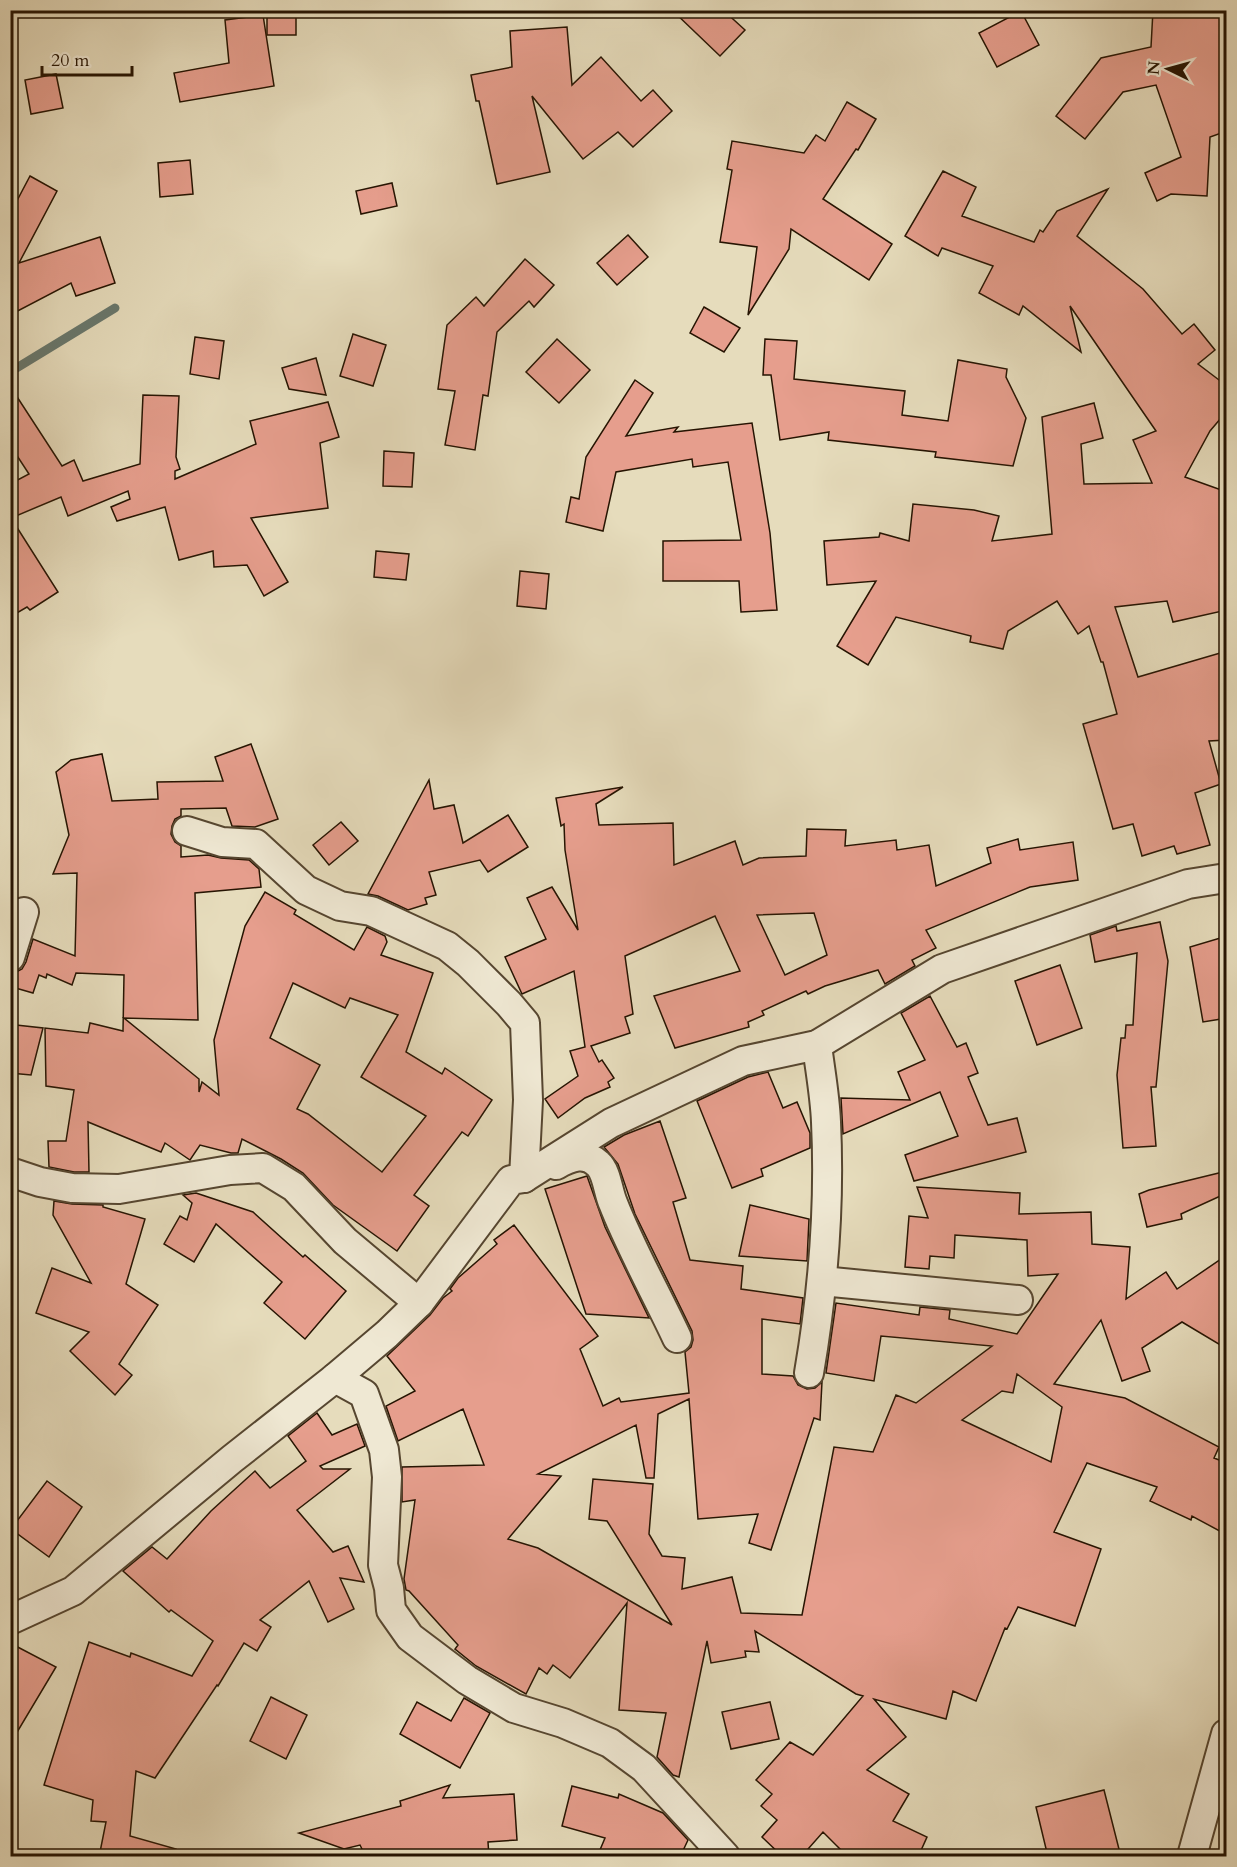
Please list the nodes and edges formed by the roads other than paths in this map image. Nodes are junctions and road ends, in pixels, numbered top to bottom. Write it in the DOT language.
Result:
graph roads {
  1 [pos="187,831"];
  2 [pos="1227,878"];
  3 [pos="24,912"];
  4 [pos="10,957"];
  5 [pos="817,1045"];
  6 [pos="10,1172"];
  7 [pos="513,1186"];
  8 [pos="822,1281"];
  9 [pos="1018,1300"];
  10 [pos="419,1303"];
  11 [pos="677,1338"];
  12 [pos="809,1373"];
  13 [pos="335,1378"];
  14 [pos="10,1620"];
  15 [pos="1227,1734"];
  16 [pos="725,1857"];
  17 [pos="1192,1857"];
  1 -- 7 [label="street"];
  2 -- 5 [label="street"];
  3 -- 4 [label="street"];
  5 -- 7 [label="street"];
  5 -- 8 [label="street"];
  6 -- 10 [label="street"];
  7 -- 10 [label="street"];
  7 -- 11 [label="street"];
  8 -- 9 [label="street"];
  8 -- 12 [label="street"];
  10 -- 13 [label="street"];
  13 -- 14 [label="street"];
  13 -- 16 [label="street"];
  15 -- 17 [label="street"];
}
